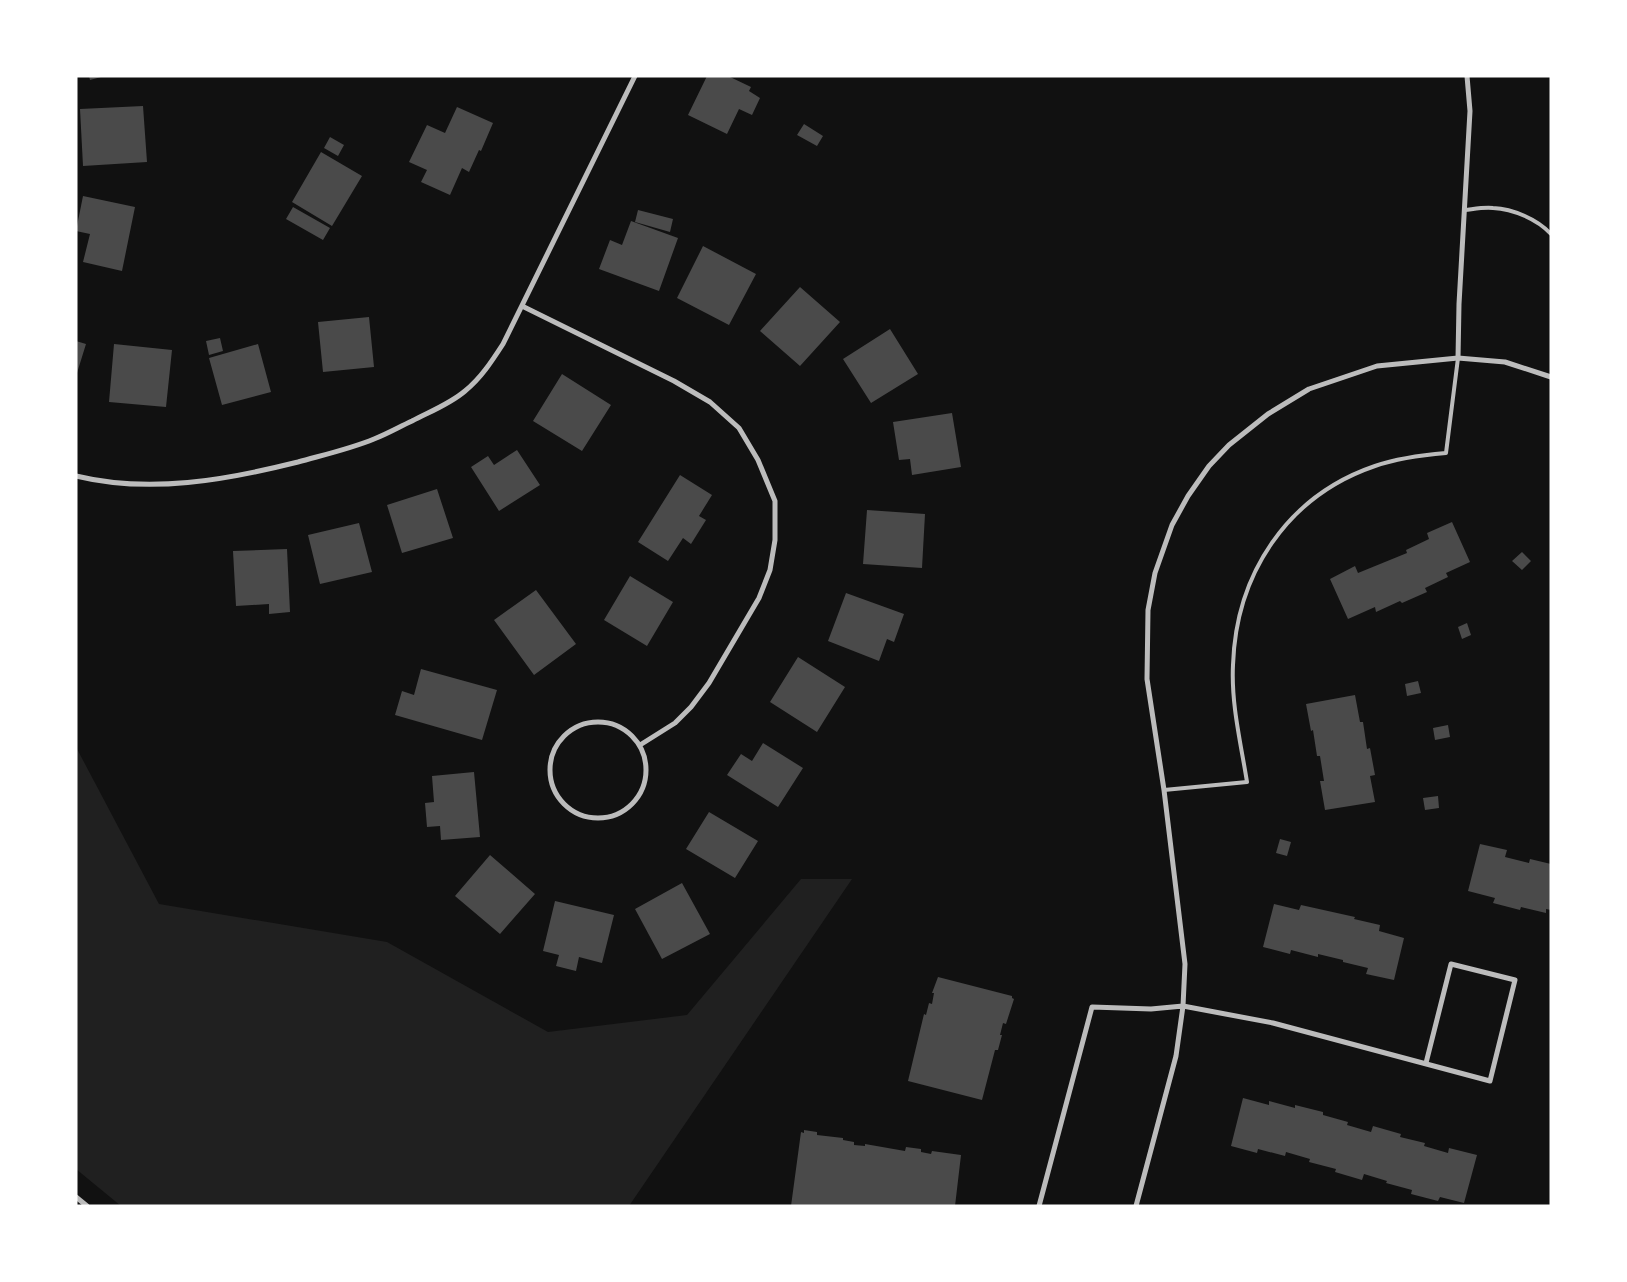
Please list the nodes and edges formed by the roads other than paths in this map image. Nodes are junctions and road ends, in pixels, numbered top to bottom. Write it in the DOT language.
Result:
graph roads {
  1 [pos="634,76"];
  2 [pos="1467,76"];
  3 [pos="1465,210"];
  4 [pos="1551,234"];
  5 [pos="522,306"];
  6 [pos="1458,358"];
  7 [pos="1551,377"];
  8 [pos="76,476"];
  9 [pos="640,745"];
  10 [pos="1164,790"];
  11 [pos="1183,1006"];
  12 [pos="1426,1063"];
  13 [pos="76,1197"];
  14 [pos="87,1206"];
  15 [pos="1039,1206"];
  16 [pos="1136,1206"];
  1 -- 5 [label="street"];
  2 -- 3 [label="street"];
  3 -- 4 [label="lane"];
  3 -- 6 [label="street"];
  5 -- 8 [label="street"];
  5 -- 9 [label="street"];
  6 -- 7 [label="street"];
  6 -- 10 [label="street"];
  6 -- 10 [label="lane"];
  9 -- 9 [label="street"];
  10 -- 11 [label="street"];
  11 -- 12 [label="street"];
  11 -- 15 [label="street"];
  11 -- 16 [label="street"];
  12 -- 12 [label="street"];
  13 -- 14 [label="street"];
}
